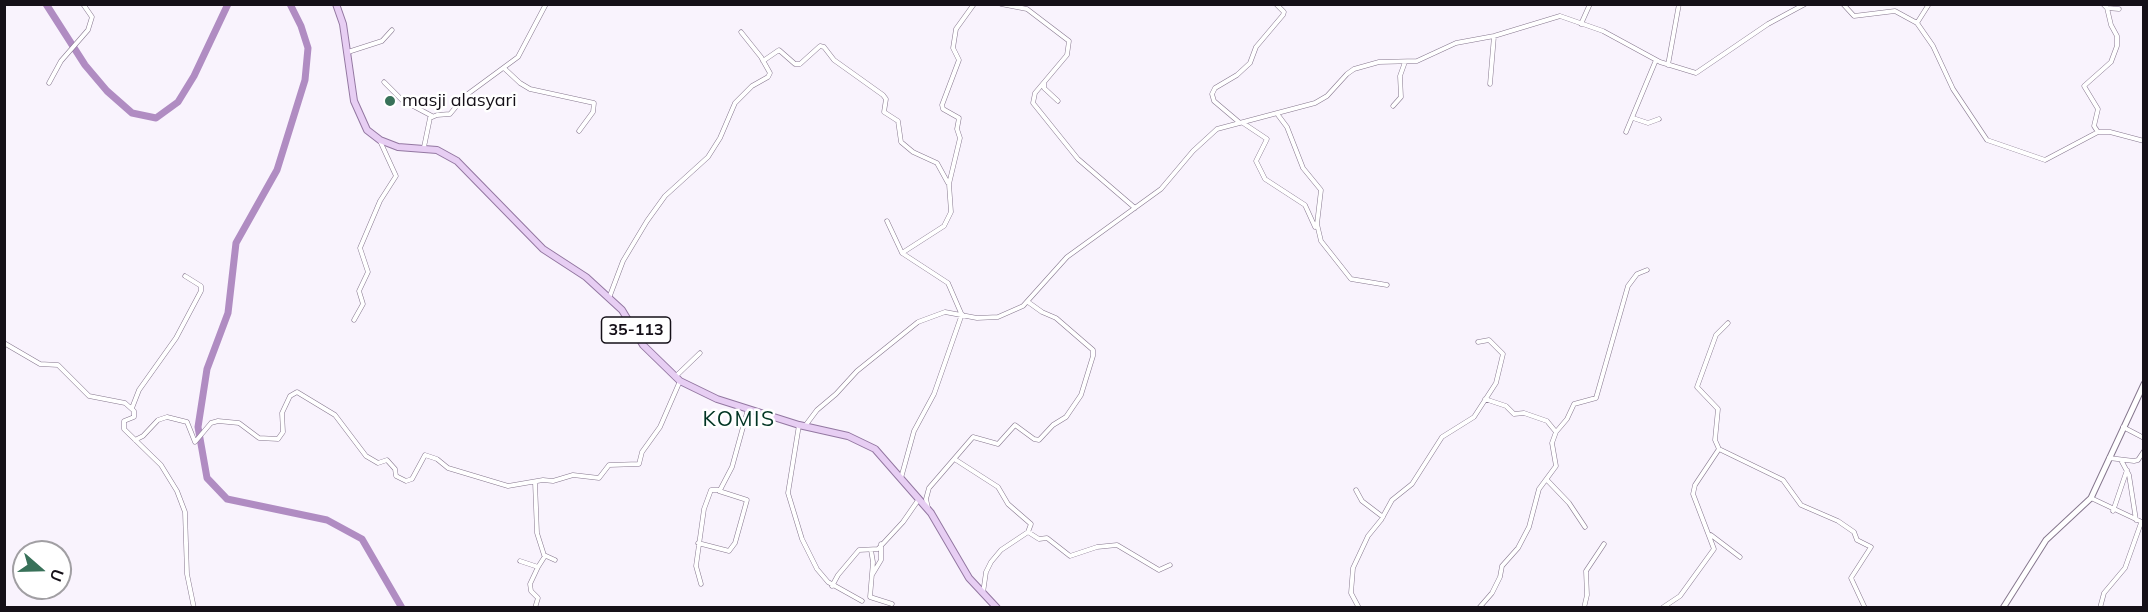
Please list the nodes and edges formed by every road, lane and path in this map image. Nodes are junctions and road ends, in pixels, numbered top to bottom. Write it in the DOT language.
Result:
graph roads {
  1 [pos="83,4"];
  2 [pos="336,4"];
  3 [pos="546,4"];
  4 [pos="974,4"];
  5 [pos="1001,4"];
  6 [pos="1276,4"];
  7 [pos="1590,4"];
  8 [pos="1679,4"];
  9 [pos="1805,4"];
  10 [pos="1843,4"];
  11 [pos="1929,4"];
  12 [pos="2103,4"];
  13 [pos="2107,8"];
  14 [pos="2119,9"];
  15 [pos="1917,23"];
  16 [pos="1581,24"];
  17 [pos="392,30"];
  18 [pos="741,32"];
  19 [pos="1494,36"];
  20 [pos="348,52"];
  21 [pos="1656,60"];
  22 [pos="763,61"];
  23 [pos="1405,62"];
  24 [pos="1668,65"];
  25 [pos="505,69"];
  26 [pos="49,82"];
  27 [pos="384,82"];
  28 [pos="1044,82"];
  29 [pos="1490,84"];
  30 [pos="1058,101"];
  31 [pos="1393,106"];
  32 [pos="1278,115"];
  33 [pos="432,116"];
  34 [pos="1633,118"];
  35 [pos="1659,119"];
  36 [pos="1241,123"];
  37 [pos="579,131"];
  38 [pos="1626,132"];
  39 [pos="2098,132"];
  40 [pos="380,140"];
  41 [pos="2144,141"];
  42 [pos="424,147"];
  43 [pos="949,183"];
  44 [pos="1135,208"];
  45 [pos="887,221"];
  46 [pos="1317,232"];
  47 [pos="902,253"];
  48 [pos="1647,270"];
  49 [pos="185,276"];
  50 [pos="1387,285"];
  51 [pos="609,299"];
  52 [pos="1028,302"];
  53 [pos="961,314"];
  54 [pos="354,321"];
  55 [pos="1728,323"];
  56 [pos="1478,342"];
  57 [pos="4,343"];
  58 [pos="700,353"];
  59 [pos="677,379"];
  60 [pos="2144,384"];
  61 [pos="1485,399"];
  62 [pos="132,408"];
  63 [pos="748,409"];
  64 [pos="802,426"];
  65 [pos="2123,427"];
  66 [pos="1556,432"];
  67 [pos="2144,438"];
  68 [pos="135,440"];
  69 [pos="1719,449"];
  70 [pos="2144,451"];
  71 [pos="2108,458"];
  72 [pos="957,460"];
  73 [pos="2121,460"];
  74 [pos="2127,470"];
  75 [pos="901,478"];
  76 [pos="1547,480"];
  77 [pos="535,482"];
  78 [pos="718,490"];
  79 [pos="1356,490"];
  80 [pos="2091,498"];
  81 [pos="919,499"];
  82 [pos="2113,511"];
  83 [pos="931,513"];
  84 [pos="1383,517"];
  85 [pos="2136,520"];
  86 [pos="2142,523"];
  87 [pos="1585,527"];
  88 [pos="1028,532"];
  89 [pos="1708,533"];
  90 [pos="698,543"];
  91 [pos="881,544"];
  92 [pos="1604,544"];
  93 [pos="871,550"];
  94 [pos="545,556"];
  95 [pos="1740,557"];
  96 [pos="555,560"];
  97 [pos="520,561"];
  98 [pos="1170,565"];
  99 [pos="538,567"];
  100 [pos="872,575"];
  101 [pos="701,584"];
  102 [pos="832,586"];
  103 [pos="983,594"];
  104 [pos="862,601"];
  105 [pos="892,604"];
  106 [pos="194,608"];
  107 [pos="535,608"];
  108 [pos="997,608"];
  109 [pos="1359,608"];
  110 [pos="1479,608"];
  111 [pos="1584,608"];
  112 [pos="1662,608"];
  113 [pos="1865,608"];
  114 [pos="2003,608"];
  115 [pos="2100,608"];
  1 -- 26 [label="street"];
  2 -- 20 [label="main road"];
  3 -- 25 [label="street"];
  4 -- 43 [label="street"];
  5 -- 28 [label="street"];
  6 -- 36 [label="street"];
  7 -- 16 [label="street"];
  8 -- 24 [label="street"];
  9 -- 24 [label="street"];
  10 -- 15 [label="street"];
  11 -- 15 [label="street"];
  12 -- 13 [label="street"];
  13 -- 14 [label="street"];
  13 -- 39 [label="street"];
  15 -- 39 [label="street"];
  16 -- 19 [label="street"];
  16 -- 21 [label="street"];
  17 -- 20 [label="street"];
  18 -- 22 [label="street"];
  19 -- 23 [label="street"];
  19 -- 29 [label="street"];
  20 -- 40 [label="main road"];
  21 -- 24 [label="street"];
  21 -- 34 [label="street"];
  22 -- 43 [label="street"];
  22 -- 51 [label="street"];
  23 -- 31 [label="street"];
  23 -- 32 [label="street"];
  25 -- 33 [label="street"];
  25 -- 37 [label="street"];
  27 -- 33 [label="street"];
  28 -- 30 [label="street"];
  28 -- 44 [label="street"];
  32 -- 36 [label="street"];
  32 -- 46 [label="street"];
  33 -- 42 [label="street"];
  34 -- 35 [label="street"];
  34 -- 38 [label="street"];
  36 -- 44 [label="street"];
  36 -- 46 [label="street"];
  39 -- 41 [label="street"];
  40 -- 42 [label="main road, 35-113"];
  40 -- 54 [label="street"];
  42 -- 51 [label="main road, 35-113"];
  43 -- 47 [label="street"];
  44 -- 52 [label="street"];
  45 -- 47 [label="street"];
  46 -- 50 [label="street"];
  47 -- 53 [label="street"];
  48 -- 66 [label="street"];
  49 -- 62 [label="street"];
  51 -- 59 [label="main road, 35-113"];
  52 -- 53 [label="street"];
  52 -- 72 [label="street"];
  53 -- 64 [label="street"];
  53 -- 75 [label="street"];
  55 -- 69 [label="street"];
  56 -- 61 [label="street"];
  57 -- 62 [label="street"];
  58 -- 59 [label="street"];
  59 -- 63 [label="main road, 35-113"];
  59 -- 77 [label="street"];
  60 -- 65 [label="main road"];
  61 -- 66 [label="street"];
  61 -- 84 [label="street"];
  62 -- 68 [label="street"];
  63 -- 64 [label="main road, 35-113"];
  63 -- 78 [label="street"];
  64 -- 75 [label="main road, 35-113"];
  64 -- 102 [label="street"];
  65 -- 67 [label="street"];
  65 -- 71 [label="main road"];
  66 -- 76 [label="street"];
  68 -- 77 [label="street"];
  68 -- 106 [label="street"];
  69 -- 89 [label="street"];
  69 -- 113 [label="street"];
  70 -- 73 [label="street"];
  71 -- 73 [label="street"];
  71 -- 80 [label="main road"];
  72 -- 83 [label="street"];
  72 -- 88 [label="street"];
  73 -- 74 [label="street"];
  74 -- 82 [label="street"];
  74 -- 85 [label="street"];
  75 -- 81 [label="main road, 35-113"];
  76 -- 87 [label="street"];
  76 -- 110 [label="street"];
  77 -- 94 [label="street"];
  78 -- 90 [label="street"];
  78 -- 90 [label="street"];
  79 -- 84 [label="street"];
  80 -- 82 [label="street"];
  80 -- 114 [label="main road"];
  81 -- 83 [label="main road, 35-113"];
  81 -- 91 [label="street"];
  82 -- 85 [label="street"];
  83 -- 103 [label="main road, 35-113"];
  84 -- 109 [label="street"];
  85 -- 86 [label="street"];
  86 -- 115 [label="street"];
  88 -- 98 [label="street"];
  88 -- 103 [label="street"];
  89 -- 95 [label="street"];
  89 -- 112 [label="street"];
  90 -- 101 [label="street"];
  91 -- 93 [label="street"];
  91 -- 100 [label="street"];
  92 -- 111 [label="street"];
  93 -- 100 [label="street"];
  93 -- 102 [label="street"];
  94 -- 96 [label="street"];
  94 -- 99 [label="street"];
  97 -- 99 [label="street"];
  99 -- 107 [label="street"];
  100 -- 105 [label="street"];
  102 -- 104 [label="street"];
  103 -- 108 [label="main road, 35-113"];
}
